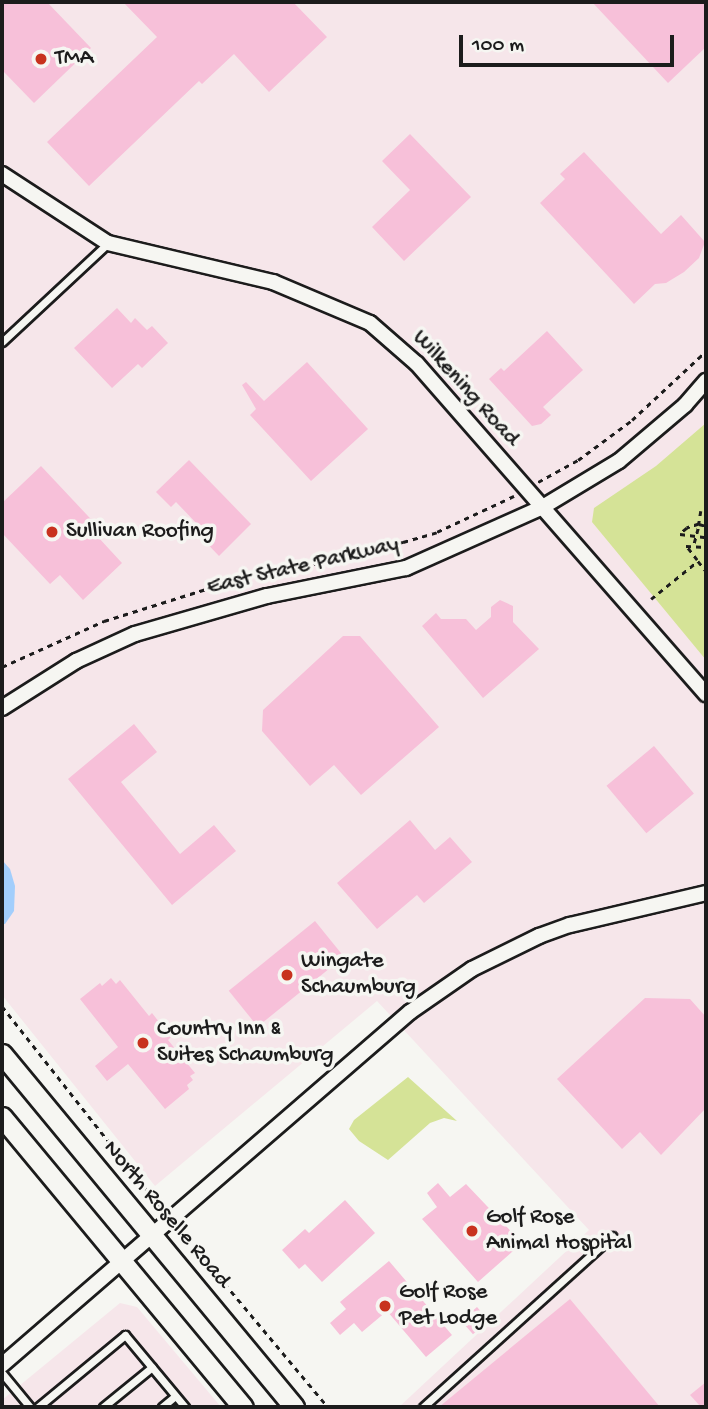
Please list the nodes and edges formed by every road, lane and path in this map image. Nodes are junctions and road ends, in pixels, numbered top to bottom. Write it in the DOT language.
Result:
graph roads {
  1 [pos="2,174"];
  2 [pos="108,243"];
  3 [pos="2,342"];
  4 [pos="706,351"];
  5 [pos="706,381"];
  6 [pos="525,490"];
  7 [pos="541,508"];
  8 [pos="701,511"];
  9 [pos="699,524"];
  10 [pos="706,526"];
  11 [pos="696,536"];
  12 [pos="706,537"];
  13 [pos="694,544"];
  14 [pos="706,547"];
  15 [pos="698,561"];
  16 [pos="706,570"];
  17 [pos="651,599"];
  18 [pos="2,667"];
  19 [pos="706,694"];
  20 [pos="2,708"];
  21 [pos="706,892"];
  22 [pos="2,1006"];
  23 [pos="2,1054"];
  24 [pos="2,1117"];
  25 [pos="154,1199"];
  26 [pos="612,1236"];
  27 [pos="152,1237"];
  28 [pos="201,1256"];
  29 [pos="121,1263"];
  30 [pos="2,1365"];
  31 [pos="152,1367"];
  32 [pos="2,1373"];
  33 [pos="175,1396"];
  34 [pos="30,1407"];
  35 [pos="38,1407"];
  36 [pos="103,1407"];
  37 [pos="162,1407"];
  38 [pos="185,1407"];
  39 [pos="243,1407"];
  40 [pos="293,1407"];
  41 [pos="328,1407"];
  42 [pos="423,1407"];
  1 -- 2 [label="street, Wilkening Road"];
  2 -- 3 [label="lane"];
  2 -- 6 [label="street, Wilkening Road"];
  4 -- 6 [label="path"];
  5 -- 7 [label="street, East State Parkway"];
  6 -- 7 [label="street, Wilkening Road"];
  6 -- 18 [label="path"];
  7 -- 19 [label="street, Wilkening Road"];
  7 -- 20 [label="street, East State Parkway"];
  8 -- 9 [label="path"];
  9 -- 10 [label="path"];
  9 -- 11 [label="path"];
  9 -- 11 [label="path"];
  11 -- 12 [label="path"];
  11 -- 13 [label="path"];
  13 -- 14 [label="path"];
  13 -- 15 [label="path"];
  15 -- 16 [label="path"];
  15 -- 17 [label="path"];
  21 -- 27 [label="street"];
  22 -- 25 [label="path"];
  23 -- 27 [label="main road, North Roselle Road"];
  24 -- 29 [label="main road"];
  26 -- 42 [label="lane"];
  27 -- 29 [label="street"];
  27 -- 40 [label="main road, North Roselle Road"];
  28 -- 41 [label="path"];
  29 -- 30 [label="street"];
  29 -- 39 [label="main road"];
  31 -- 33 [label="lane"];
  31 -- 35 [label="lane"];
  31 -- 36 [label="lane"];
  32 -- 34 [label="lane"];
  33 -- 37 [label="lane"];
  33 -- 38 [label="lane"];
}
